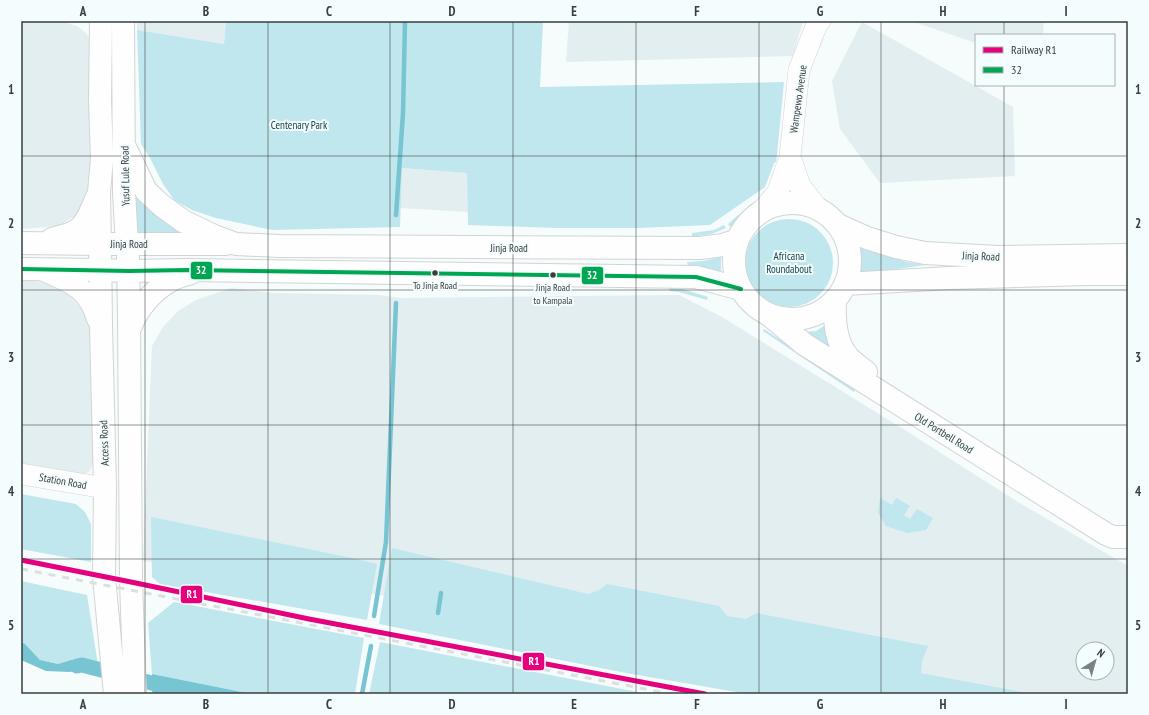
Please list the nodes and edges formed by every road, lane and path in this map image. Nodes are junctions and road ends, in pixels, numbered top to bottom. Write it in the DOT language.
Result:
graph roads {
  1 [pos="100,21"];
  2 [pos="123,21"];
  3 [pos="820,21"];
  4 [pos="124,145"];
  5 [pos="790,157"];
  6 [pos="99,192"];
  7 [pos="818,209"];
  8 [pos="763,210"];
  9 [pos="838,225"];
  10 [pos="738,240"];
  11 [pos="30,243"];
  12 [pos="100,244"];
  13 [pos="127,244"];
  14 [pos="236,244"];
  15 [pos="1128,255"];
  16 [pos="21,269"];
  17 [pos="44,270"];
  18 [pos="100,270"];
  19 [pos="197,270"];
  20 [pos="128,271"];
  21 [pos="1128,274"];
  22 [pos="741,289"];
  23 [pos="840,292"];
  24 [pos="768,314"];
  25 [pos="101,326"];
  26 [pos="129,332"];
  27 [pos="21,474"];
  28 [pos="105,488"];
  29 [pos="1128,536"];
  30 [pos="124,690"];
  1 -- 6 [label="main road, Yusuf Lule Road"];
  2 -- 4 [label="main road, Yusuf Lule Road"];
  3 -- 5 [label="street, Wampewo Avenue"];
  4 -- 13 [label="main road, Yusuf Lule Road"];
  4 -- 14 [label="main road"];
  5 -- 7 [label="street"];
  5 -- 8 [label="street"];
  6 -- 11 [label="main road"];
  6 -- 12 [label="main road, Access Road"];
  7 -- 8 [label="main road"];
  7 -- 9 [label="main road"];
  8 -- 10 [label="main road"];
  9 -- 15 [label="main road, Jinja Road"];
  9 -- 23 [label="main road"];
  10 -- 14 [label="main road, Jinja Road"];
  10 -- 22 [label="main road"];
  11 -- 12 [label="main road, Jinja Road"];
  12 -- 13 [label="main road, Jinja Road"];
  12 -- 18 [label="main road, Access Road"];
  13 -- 14 [label="main road, Jinja Road"];
  13 -- 20 [label="main road, Yusuf Lule Road"];
  16 -- 17 [label="main road"];
  17 -- 18 [label="main road"];
  17 -- 25 [label="main road"];
  18 -- 20 [label="main road"];
  18 -- 25 [label="main road, Access Road"];
  19 -- 20 [label="main road"];
  19 -- 22 [label="main road"];
  19 -- 26 [label="main road"];
  20 -- 26 [label="main road, Yusuf Lule Road"];
  21 -- 23 [label="main road, Jinja Road"];
  22 -- 24 [label="main road"];
  23 -- 24 [label="main road"];
  23 -- 29 [label="main road, Old Portbell Road"];
  24 -- 29 [label="main road, Old Portbell Road"];
  25 -- 28 [label="main road, Access Road"];
  26 -- 30 [label="main road, Access Road"];
  27 -- 28 [label="street, Station Road"];
  28 -- 30 [label="main road, Access Road"];
}
